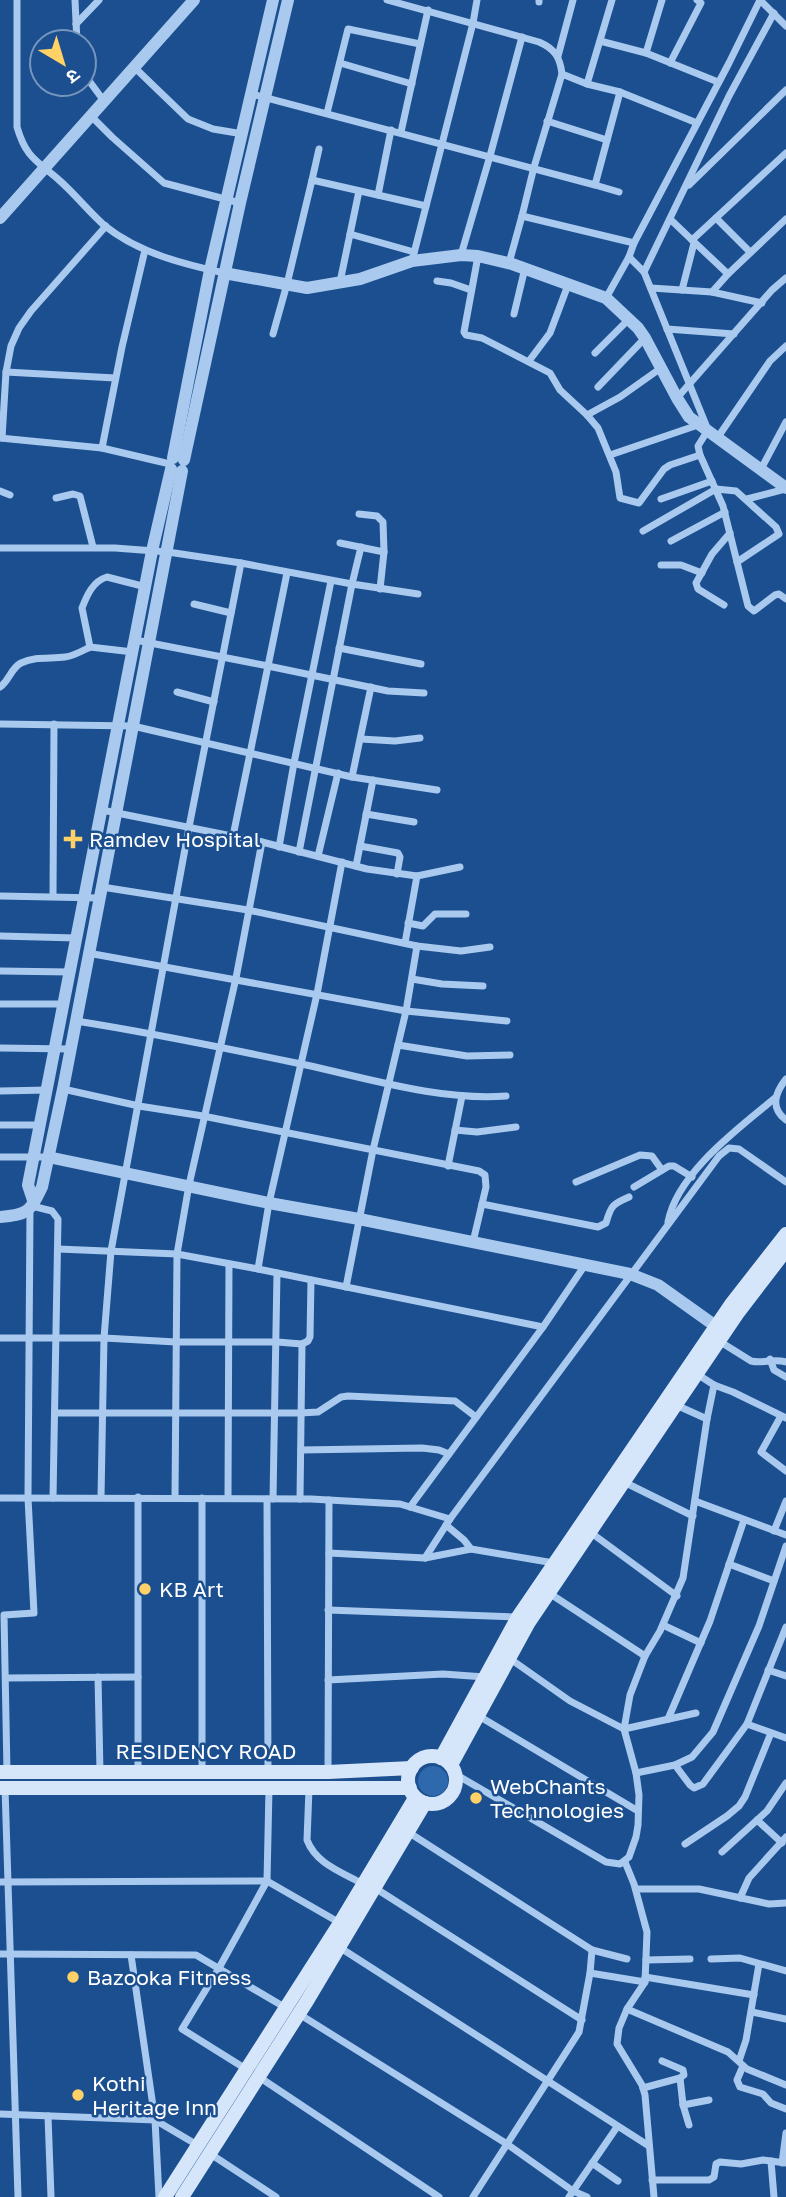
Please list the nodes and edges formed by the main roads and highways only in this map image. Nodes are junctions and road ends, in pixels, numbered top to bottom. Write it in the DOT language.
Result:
graph roads {
  1 [pos="786,1234"];
  2 [pos="786,1250"];
  3 [pos="718,1334"];
  4 [pos="449,1766"];
  5 [pos="412,1768"];
  6 [pos="4,1772"];
  7 [pos="3,1788"];
  8 [pos="416,1796"];
  9 [pos="369,1886"];
  10 [pos="292,2011"];
  11 [pos="204,2149"];
  12 [pos="165,2197"];
  13 [pos="182,2197"];
  1 -- 3 [label="main road"];
  2 -- 3 [label="main road"];
  3 -- 4 [label="main road"];
  3 -- 4 [label="main road"];
  4 -- 5 [label="main road"];
  4 -- 8 [label="main road"];
  5 -- 6 [label="main road, RESIDENCY ROAD"];
  5 -- 8 [label="main road"];
  7 -- 8 [label="main road, RESIDENCY ROAD"];
  8 -- 9 [label="main road"];
  8 -- 9 [label="main road"];
  9 -- 10 [label="main road"];
  9 -- 10 [label="main road"];
  10 -- 11 [label="main road"];
  11 -- 12 [label="main road"];
  11 -- 13 [label="main road"];
}
